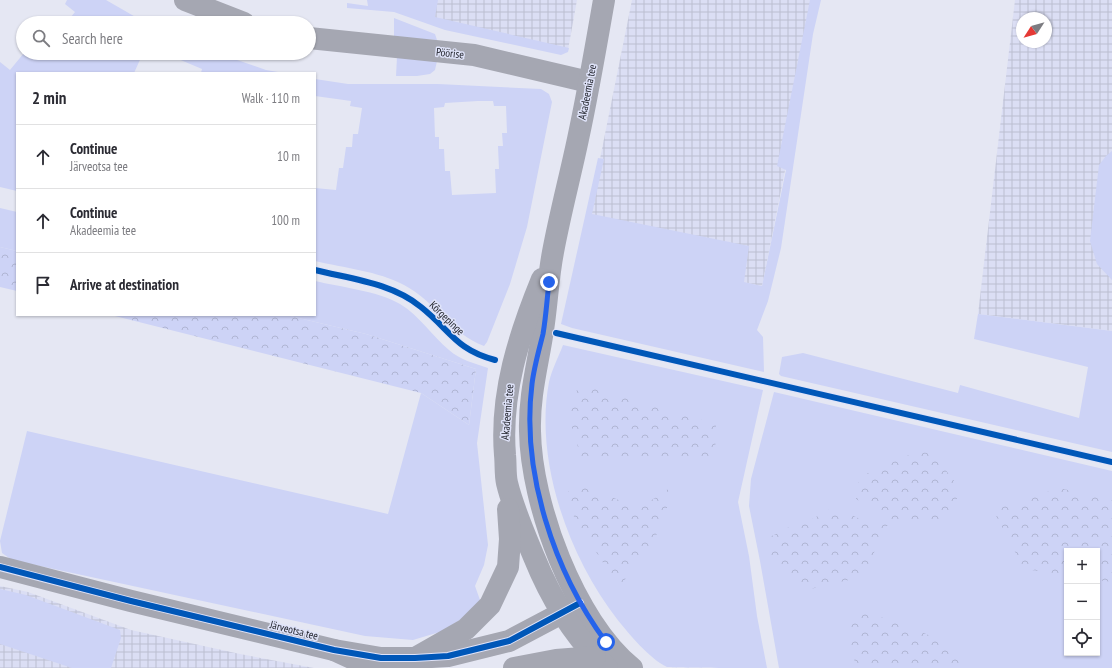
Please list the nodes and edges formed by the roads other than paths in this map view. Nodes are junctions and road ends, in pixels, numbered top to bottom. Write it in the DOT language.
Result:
graph roads {
  1 [pos="185,0"];
  2 [pos="604,0"];
  3 [pos="226,16"];
  4 [pos="316,39"];
  5 [pos="589,82"];
  6 [pos="552,254"];
  7 [pos="507,482"];
  8 [pos="0,567"];
  9 [pos="571,608"];
  10 [pos="334,650"];
  11 [pos="415,658"];
  12 [pos="601,662"];
  13 [pos="373,668"];
  14 [pos="514,668"];
  15 [pos="632,668"];
  1 -- 3 [label="main road"];
  2 -- 5 [label="main road, Akadeemia tee"];
  4 -- 5 [label="main road, Pöörise"];
  5 -- 6 [label="main road, Akadeemia tee"];
  6 -- 7 [label="main road, Akadeemia tee"];
  6 -- 9 [label="main road, Akadeemia tee"];
  7 -- 9 [label="main road, Akadeemia tee"];
  7 -- 11 [label="main road"];
  8 -- 10 [label="main road, Järveotsa tee"];
  9 -- 11 [label="main road, Järveotsa tee"];
  9 -- 12 [label="main road"];
  9 -- 15 [label="main road"];
  10 -- 11 [label="main road, Järveotsa tee"];
  10 -- 13 [label="main road"];
  12 -- 14 [label="main road"];
}
